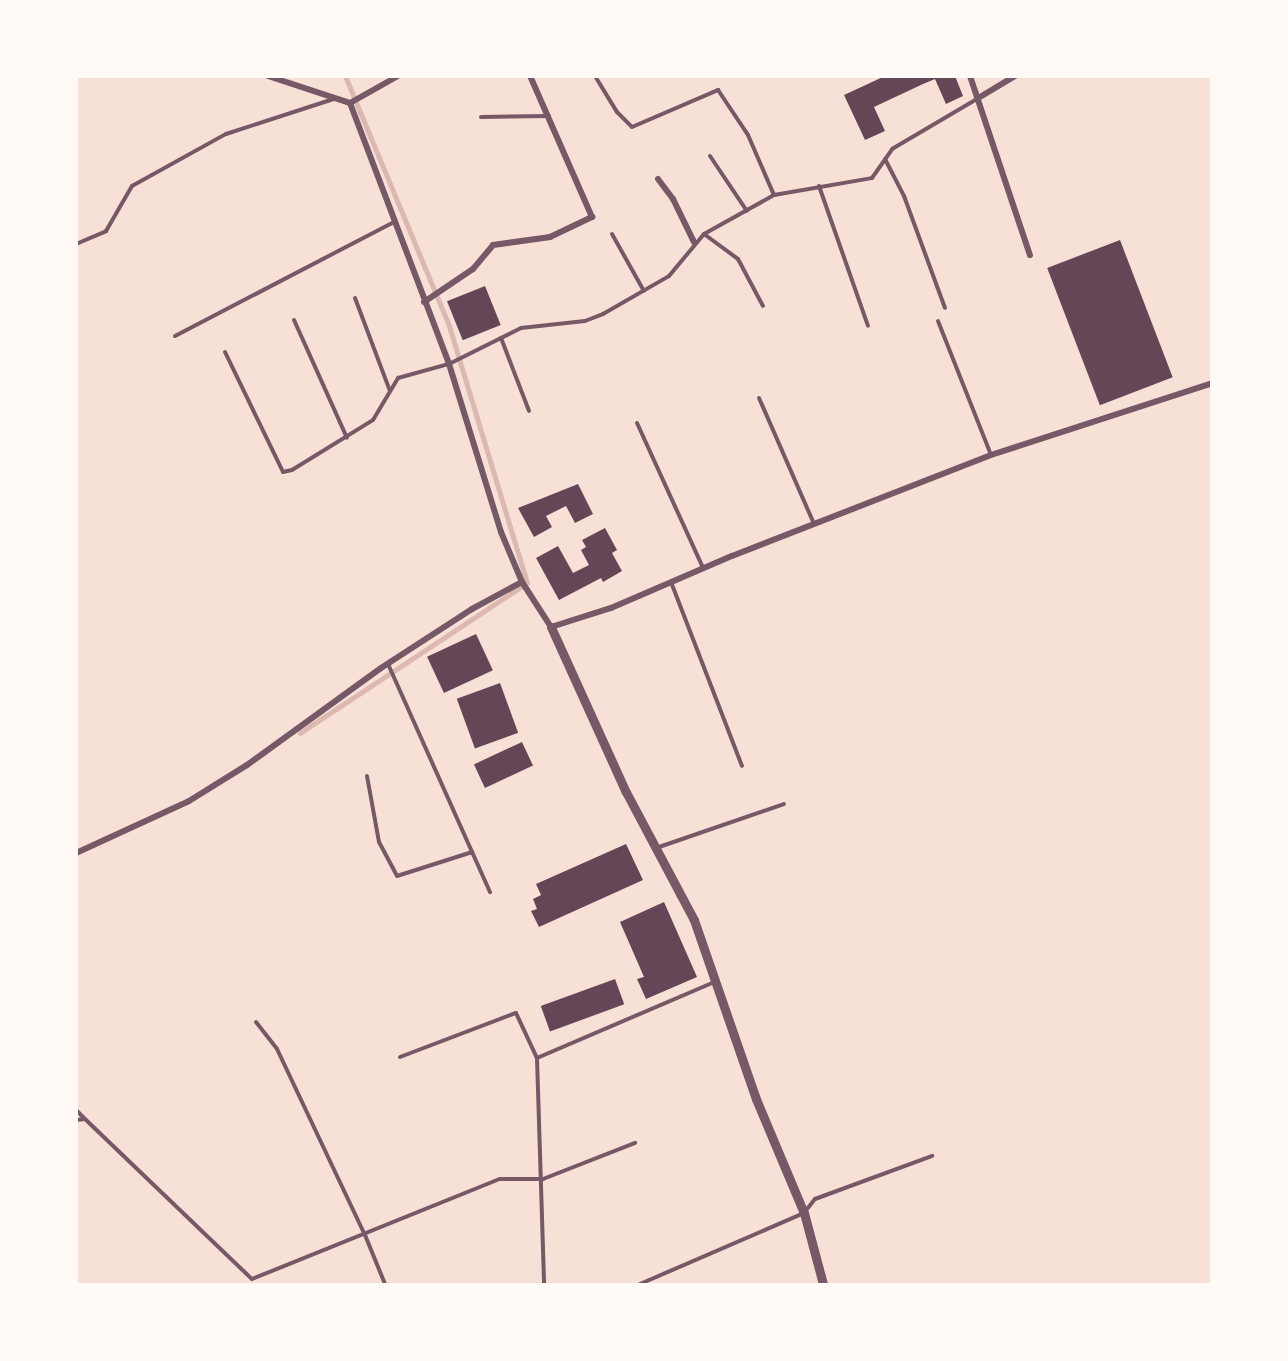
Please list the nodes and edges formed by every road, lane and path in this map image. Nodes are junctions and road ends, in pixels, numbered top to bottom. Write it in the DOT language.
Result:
graph roads {
  1 [pos="268,76"];
  2 [pos="398,76"];
  3 [pos="530,76"];
  4 [pos="595,76"];
  5 [pos="970,76"];
  6 [pos="1015,76"];
  7 [pos="980,97"];
  8 [pos="337,98"];
  9 [pos="350,103"];
  10 [pos="549,116"];
  11 [pos="481,117"];
  12 [pos="710,156"];
  13 [pos="885,159"];
  14 [pos="658,179"];
  15 [pos="819,186"];
  16 [pos="774,195"];
  17 [pos="747,211"];
  18 [pos="394,222"];
  19 [pos="612,234"];
  20 [pos="704,234"];
  21 [pos="694,242"];
  22 [pos="76,244"];
  23 [pos="1030,255"];
  24 [pos="644,291"];
  25 [pos="355,298"];
  26 [pos="424,302"];
  27 [pos="763,306"];
  28 [pos="945,308"];
  29 [pos="294,320"];
  30 [pos="938,321"];
  31 [pos="868,327"];
  32 [pos="174,336"];
  33 [pos="501,338"];
  34 [pos="225,352"];
  35 [pos="449,364"];
  36 [pos="1212,383"];
  37 [pos="390,391"];
  38 [pos="759,398"];
  39 [pos="529,411"];
  40 [pos="637,423"];
  41 [pos="347,438"];
  42 [pos="991,455"];
  43 [pos="814,525"];
  44 [pos="703,569"];
  45 [pos="522,582"];
  46 [pos="671,582"];
  47 [pos="551,627"];
  48 [pos="388,664"];
  49 [pos="742,766"];
  50 [pos="366,776"];
  51 [pos="784,804"];
  52 [pos="659,847"];
  53 [pos="472,852"];
  54 [pos="76,853"];
  55 [pos="490,892"];
  56 [pos="714,981"];
  57 [pos="256,1022"];
  58 [pos="399,1057"];
  59 [pos="537,1058"];
  60 [pos="76,1110"];
  61 [pos="85,1119"];
  62 [pos="76,1120"];
  63 [pos="635,1143"];
  64 [pos="932,1156"];
  65 [pos="543,1179"];
  66 [pos="804,1213"];
  67 [pos="365,1235"];
  68 [pos="385,1284"];
  69 [pos="544,1284"];
  70 [pos="640,1284"];
  71 [pos="823,1284"];
  1 -- 8 [label="street"];
  2 -- 9 [label="street"];
  3 -- 10 [label="street"];
  4 -- 16 [label="lane"];
  5 -- 7 [label="street"];
  6 -- 7 [label="street"];
  7 -- 13 [label="lane"];
  7 -- 23 [label="street"];
  8 -- 9 [label="street"];
  8 -- 22 [label="lane"];
  9 -- 18 [label="street"];
  10 -- 11 [label="lane"];
  10 -- 26 [label="street"];
  12 -- 17 [label="lane"];
  13 -- 15 [label="lane"];
  13 -- 28 [label="lane"];
  14 -- 21 [label="street"];
  15 -- 16 [label="lane"];
  15 -- 31 [label="lane"];
  16 -- 17 [label="lane"];
  17 -- 20 [label="lane"];
  18 -- 26 [label="street"];
  18 -- 32 [label="lane"];
  19 -- 24 [label="lane"];
  20 -- 21 [label="lane"];
  20 -- 27 [label="lane"];
  21 -- 24 [label="lane"];
  24 -- 33 [label="lane"];
  25 -- 37 [label="lane"];
  26 -- 35 [label="street"];
  29 -- 41 [label="lane"];
  30 -- 42 [label="lane"];
  33 -- 35 [label="lane"];
  33 -- 39 [label="lane"];
  34 -- 41 [label="lane"];
  35 -- 37 [label="lane"];
  35 -- 45 [label="street"];
  36 -- 42 [label="street"];
  37 -- 41 [label="lane"];
  38 -- 43 [label="lane"];
  40 -- 44 [label="lane"];
  42 -- 43 [label="street"];
  43 -- 44 [label="street"];
  44 -- 46 [label="street"];
  45 -- 47 [label="street"];
  45 -- 48 [label="street"];
  46 -- 47 [label="street"];
  46 -- 49 [label="lane"];
  47 -- 52 [label="street"];
  48 -- 53 [label="lane"];
  48 -- 54 [label="street"];
  50 -- 53 [label="lane"];
  51 -- 52 [label="lane"];
  52 -- 56 [label="street"];
  53 -- 55 [label="lane"];
  56 -- 59 [label="lane"];
  56 -- 66 [label="street"];
  57 -- 67 [label="lane"];
  58 -- 59 [label="lane"];
  59 -- 65 [label="lane"];
  60 -- 61 [label="lane"];
  61 -- 62 [label="lane"];
  61 -- 67 [label="lane"];
  63 -- 65 [label="lane"];
  64 -- 66 [label="lane"];
  65 -- 67 [label="lane"];
  65 -- 69 [label="lane"];
  66 -- 70 [label="lane"];
  66 -- 71 [label="street"];
  67 -- 68 [label="lane"];
}
